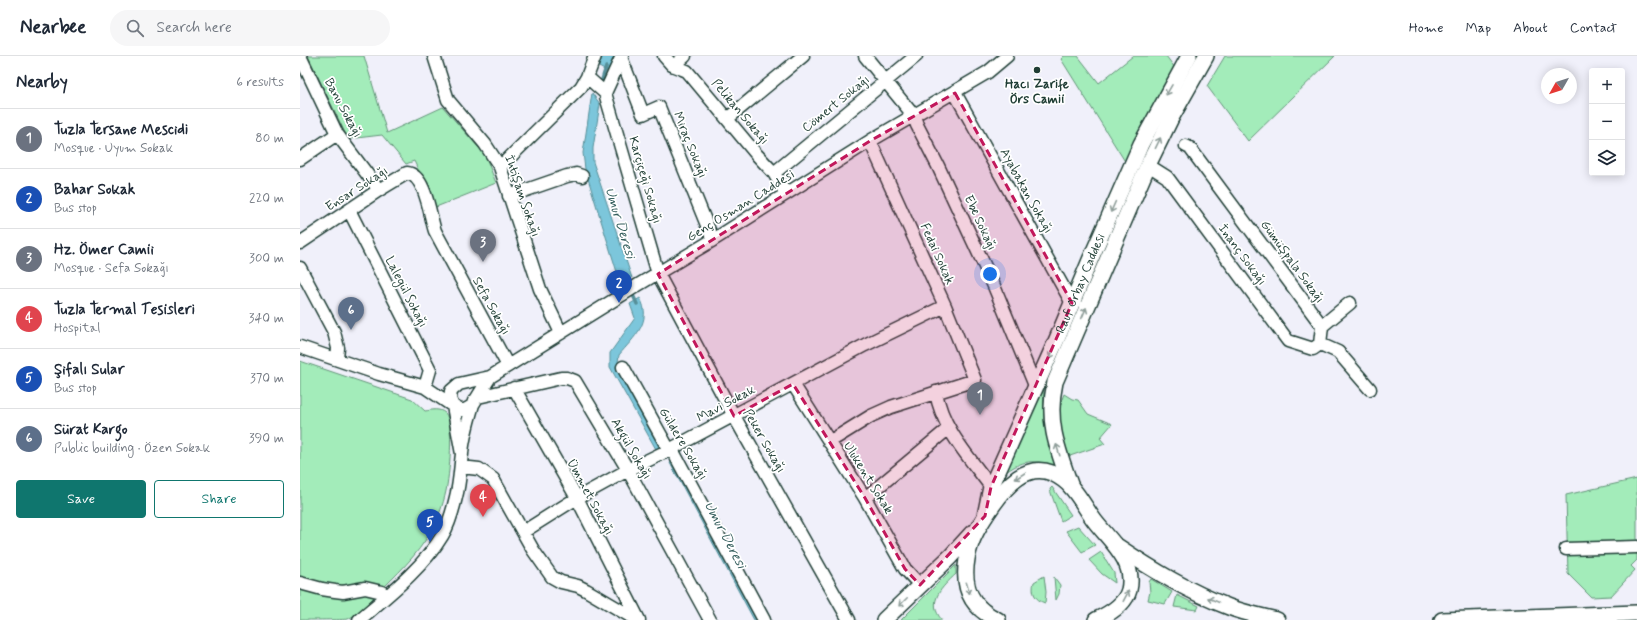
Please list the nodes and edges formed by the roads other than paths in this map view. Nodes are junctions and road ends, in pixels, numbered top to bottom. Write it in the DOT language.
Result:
graph roads {
  1 [pos="300,56"];
  2 [pos="434,56"];
  3 [pos="595,56"];
  4 [pos="664,56"];
  5 [pos="686,56"];
  6 [pos="803,56"];
  7 [pos="865,56"];
  8 [pos="916,56"];
  9 [pos="1007,56"];
  10 [pos="1189,56"];
  11 [pos="1206,56"];
  12 [pos="622,58"];
  13 [pos="674,66"];
  14 [pos="590,80"];
  15 [pos="886,81"];
  16 [pos="604,92"];
  17 [pos="955,93"];
  18 [pos="914,116"];
  19 [pos="727,119"];
  20 [pos="337,134"];
  21 [pos="870,141"];
  22 [pos="1186,146"];
  23 [pos="300,159"];
  24 [pos="1148,165"];
  25 [pos="500,167"];
  26 [pos="774,173"];
  27 [pos="411,174"];
  28 [pos="582,176"];
  29 [pos="379,190"];
  30 [pos="786,194"];
  31 [pos="509,196"];
  32 [pos="348,210"];
  33 [pos="713,240"];
  34 [pos="300,243"];
  35 [pos="300,268"];
  36 [pos="658,274"];
  37 [pos="1072,303"];
  38 [pos="1350,303"];
  39 [pos="945,306"];
  40 [pos="1322,326"];
  41 [pos="561,333"];
  42 [pos="1320,344"];
  43 [pos="300,347"];
  44 [pos="337,359"];
  45 [pos="508,366"];
  46 [pos="623,367"];
  47 [pos="490,378"];
  48 [pos="459,384"];
  49 [pos="792,384"];
  50 [pos="425,387"];
  51 [pos="514,388"];
  52 [pos="1036,388"];
  53 [pos="1370,389"];
  54 [pos="936,392"];
  55 [pos="476,400"];
  56 [pos="453,406"];
  57 [pos="734,416"];
  58 [pos="949,428"];
  59 [pos="829,442"];
  60 [pos="669,450"];
  61 [pos="462,454"];
  62 [pos="461,467"];
  63 [pos="628,470"];
  64 [pos="991,487"];
  65 [pos="1072,487"];
  66 [pos="577,498"];
  67 [pos="865,498"];
  68 [pos="982,520"];
  69 [pos="523,532"];
  70 [pos="1116,546"];
  71 [pos="1637,548"];
  72 [pos="1566,549"];
  73 [pos="300,583"];
  74 [pos="920,585"];
  75 [pos="382,592"];
  76 [pos="1637,613"];
  77 [pos="359,620"];
  78 [pos="638,620"];
  79 [pos="710,620"];
  80 [pos="764,620"];
  81 [pos="850,620"];
  82 [pos="884,620"];
  83 [pos="998,620"];
  84 [pos="1096,620"];
  85 [pos="1277,620"];
  86 [pos="1442,620"];
  1 -- 20 [label="street, Banu Sokağı"];
  2 -- 25 [label="street, İhtişam Sokağı"];
  3 -- 14 [label="street"];
  4 -- 13 [label="street, Pelikan Sokağı"];
  5 -- 13 [label="street"];
  6 -- 19 [label="street"];
  7 -- 15 [label="street, Ebe Sokağı"];
  8 -- 15 [label="street, Cömert Sokağı"];
  9 -- 17 [label="street, Genç Osman Caddesi"];
  10 -- 37 [label="main road, Rauf Orbay Caddesi, one-way"];
  24 -- 11 [label="main road, Rauf Orbay Caddesi, one-way"];
  12 -- 16 [label="street"];
  12 -- 33 [label="street, Miraç Sokağı"];
  13 -- 19 [label="street, Pelikan Sokağı"];
  14 -- 16 [label="street"];
  14 -- 25 [label="street"];
  15 -- 18 [label="street, Ebe Sokağı"];
  15 -- 26 [label="street, Cömert Sokağı"];
  16 -- 36 [label="street, Karçiçeği Sokağı"];
  17 -- 18 [label="street, Genç Osman Caddesi"];
  17 -- 37 [label="street, Ayabakan Sokağı"];
  18 -- 21 [label="street, Genç Osman Caddesi"];
  18 -- 52 [label="street, Ebe Sokağı"];
  19 -- 26 [label="street, Pelikan Sokağı"];
  20 -- 23 [label="street"];
  20 -- 29 [label="street, Banu Sokağı"];
  21 -- 30 [label="street, Genç Osman Caddesi"];
  21 -- 39 [label="street, Fedai Sokak"];
  22 -- 40 [label="street, Gümüşpala Sokağı"];
  24 -- 42 [label="street, İnanç Sokağı"];
  65 -- 24 [label="main road, Rauf Orbay Caddesi, one-way"];
  25 -- 31 [label="street, İhtişam Sokağı"];
  26 -- 30 [label="street, Pelikan Sokağı"];
  27 -- 29 [label="street, Ensar Sokağı"];
  27 -- 45 [label="street, Sefa Sokağı"];
  28 -- 31 [label="street"];
  29 -- 32 [label="street, Ensar Sokağı"];
  30 -- 33 [label="street, Genç Osman Caddesi"];
  31 -- 41 [label="street, İhtişam Sokağı"];
  32 -- 34 [label="street, Ensar Sokağı"];
  32 -- 50 [label="street, Lalegül Sokağı"];
  33 -- 36 [label="street, Genç Osman Caddesi"];
  35 -- 44 [label="street"];
  36 -- 41 [label="street, Genç Osman Caddesi"];
  36 -- 57 [label="street, Peker Sokağı"];
  37 -- 52 [label="main road, Rauf Orbay Caddesi, one-way"];
  38 -- 40 [label="street"];
  39 -- 49 [label="street, Mavi Sokak"];
  39 -- 54 [label="street, Fedai Sokak"];
  40 -- 42 [label="street"];
  41 -- 45 [label="street, Genç Osman Caddesi"];
  42 -- 53 [label="street"];
  43 -- 44 [label="street, Genç Osman Caddesi"];
  44 -- 50 [label="street, Genç Osman Caddesi"];
  45 -- 47 [label="street, Genç Osman Caddesi"];
  46 -- 60 [label="street, Güldere Sokağı"];
  47 -- 48 [label="street, Genç Osman Caddesi"];
  47 -- 55 [label="street, Genç Osman Caddesi"];
  48 -- 50 [label="street, Genç Osman Caddesi"];
  48 -- 55 [label="street"];
  48 -- 56 [label="street"];
  49 -- 57 [label="street, Mavi Sokak"];
  49 -- 59 [label="street, Ulukent Sokak"];
  50 -- 56 [label="street, Genç Osman Caddesi"];
  51 -- 55 [label="street, Akgül Sokağı"];
  51 -- 63 [label="street, Akgül Sokağı"];
  51 -- 66 [label="street, Ümmet Sokağı"];
  52 -- 64 [label="main road, Rauf Orbay Caddesi"];
  54 -- 58 [label="street"];
  54 -- 59 [label="street"];
  55 -- 56 [label="street"];
  55 -- 61 [label="street"];
  56 -- 61 [label="street"];
  57 -- 60 [label="street, Mavi Sokak"];
  57 -- 81 [label="street, Peker Sokağı"];
  58 -- 64 [label="street"];
  58 -- 67 [label="street"];
  59 -- 67 [label="street, Ulukent Sokak"];
  60 -- 63 [label="street, Mavi Sokak"];
  60 -- 80 [label="street, Güldere Sokağı"];
  61 -- 62 [label="street"];
  62 -- 69 [label="street"];
  62 -- 77 [label="street"];
  63 -- 66 [label="street, Mavi Sokak"];
  63 -- 79 [label="street, Akgül Sokağı"];
  64 -- 68 [label="main road, Rauf Orbay Caddesi"];
  65 -- 68 [label="main road, Rauf Orbay Caddesi, one-way"];
  65 -- 70 [label="main road, Rauf Orbay Caddesi"];
  66 -- 69 [label="street, Mavi Sokak"];
  66 -- 78 [label="street, Ümmet Sokağı"];
  67 -- 74 [label="street, Ulukent Sokak"];
  68 -- 74 [label="main road, Rauf Orbay Caddesi"];
  68 -- 83 [label="main road, Rauf Orbay Caddesi, one-way"];
  69 -- 78 [label="street"];
  84 -- 70 [label="main road, Rauf Orbay Caddesi, one-way"];
  85 -- 70 [label="main road, one-way"];
  71 -- 72 [label="street"];
  73 -- 75 [label="street"];
  74 -- 82 [label="main road, Rauf Orbay Caddesi, one-way"];
  76 -- 86 [label="main road"];
}
